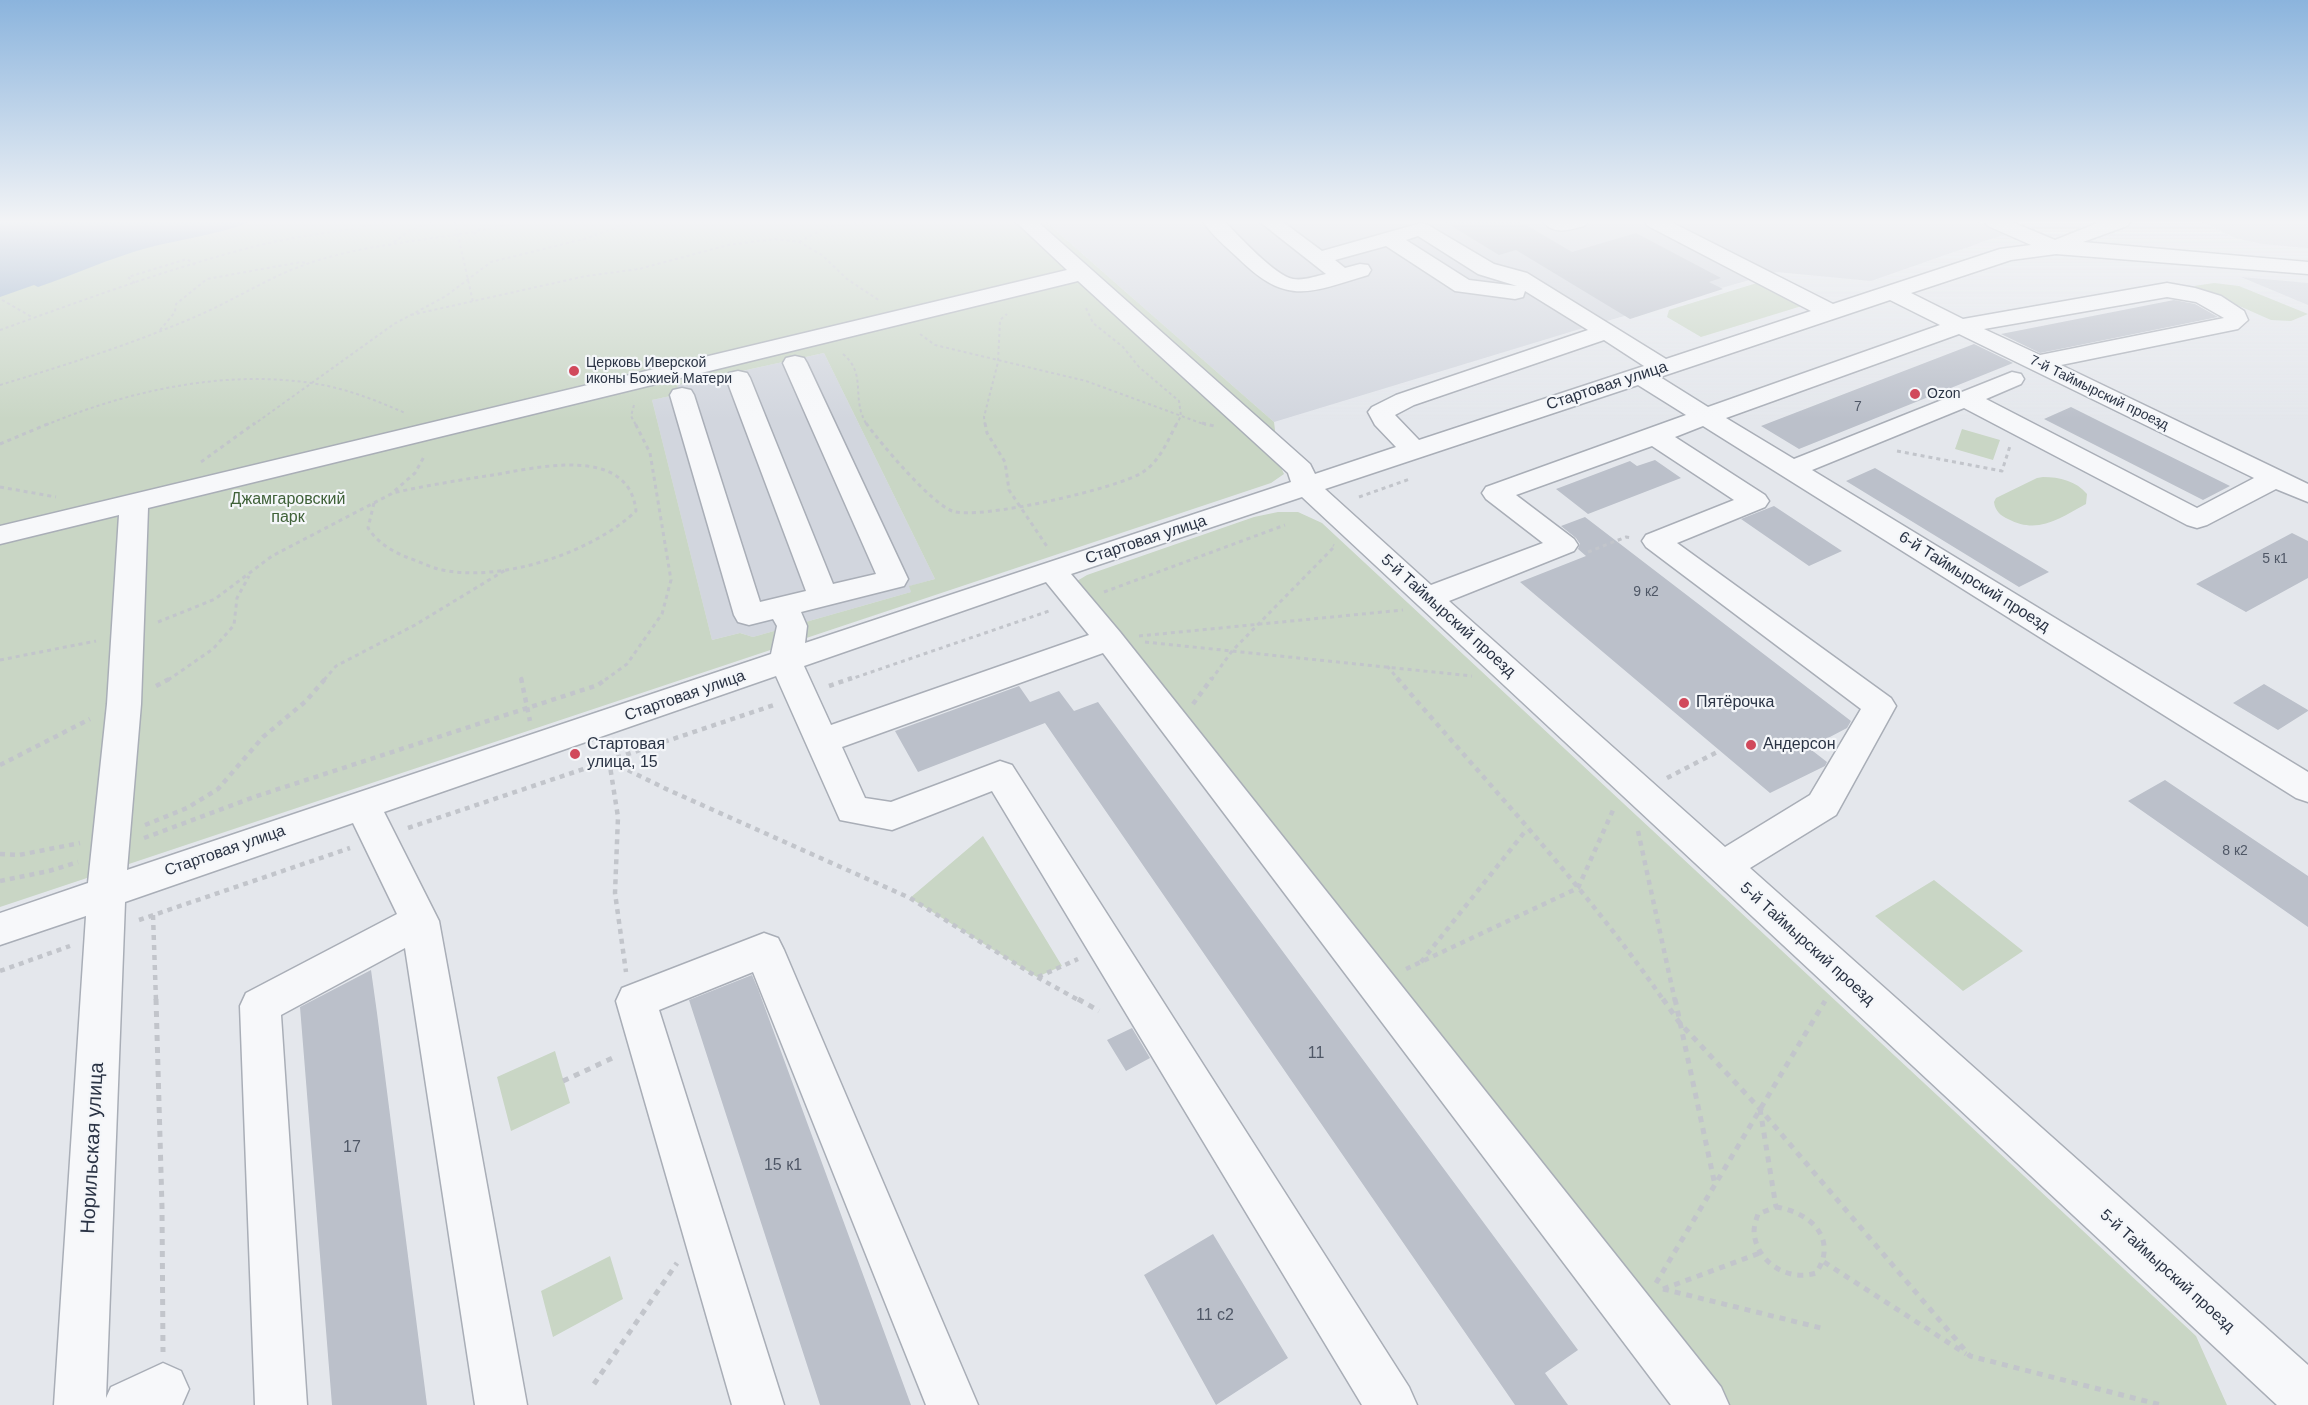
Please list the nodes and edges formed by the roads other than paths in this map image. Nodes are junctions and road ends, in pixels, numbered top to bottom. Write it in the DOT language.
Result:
graph roads {
  1 [pos="1026,288"];
  2 [pos="1090,288"];
  3 [pos="1477,288"];
  4 [pos="1535,288"];
  5 [pos="1782,288"];
  6 [pos="1904,288"];
  7 [pos="1890,292"];
  8 [pos="1550,296"];
  9 [pos="1830,312"];
  10 [pos="1960,326"];
  11 [pos="1605,332"];
  12 [pos="795,363"];
  13 [pos="2036,363"];
  14 [pos="1651,371"];
  15 [pos="738,378"];
  16 [pos="2012,380"];
  17 [pos="682,395"];
  18 [pos="1965,398"];
  19 [pos="1706,416"];
  20 [pos="1654,436"];
  21 [pos="1414,450"];
  22 [pos="1792,469"];
  23 [pos="2276,478"];
  24 [pos="1307,487"];
  25 [pos="2308,494"];
  26 [pos="134,503"];
  27 [pos="0,536"];
  28 [pos="1052,561"];
  29 [pos="823,596"];
  30 [pos="1411,600"];
  31 [pos="783,606"];
  32 [pos="1109,639"];
  33 [pos="794,679"];
  34 [pos="822,741"];
  35 [pos="2308,789"];
  36 [pos="371,821"];
  37 [pos="109,860"];
  38 [pos="1722,867"];
  39 [pos="420,921"];
  40 [pos="0,928"];
  41 [pos="2308,1400"];
  42 [pos="80,1405"];
  43 [pos="281,1405"];
  44 [pos="501,1405"];
  45 [pos="758,1405"];
  46 [pos="952,1405"];
  47 [pos="1391,1405"];
  48 [pos="1703,1405"];
  1 -- 26 [label="street"];
  2 -- 24 [label="street, 5-й Таймырский проезд"];
  3 -- 8 [label="street"];
  4 -- 8 [label="street, 6-й Таймырский проезд"];
  5 -- 9 [label="street"];
  6 -- 7 [label="street, Стартовая улица"];
  7 -- 9 [label="street, Стартовая улица"];
  7 -- 10 [label="street, 7-й Таймырский проезд"];
  8 -- 11 [label="street, 6-й Таймырский проезд"];
  9 -- 14 [label="street, Стартовая улица"];
  10 -- 13 [label="street, 7-й Таймырский проезд"];
  10 -- 13 [label="street"];
  10 -- 19 [label="street"];
  11 -- 14 [label="street, 6-й Таймырский проезд"];
  11 -- 21 [label="street"];
  12 -- 29 [label="street"];
  13 -- 23 [label="street, 7-й Таймырский проезд"];
  14 -- 19 [label="street, 6-й Таймырский проезд"];
  14 -- 21 [label="street, Стартовая улица"];
  15 -- 29 [label="street"];
  16 -- 18 [label="street"];
  17 -- 31 [label="street"];
  18 -- 22 [label="street"];
  18 -- 23 [label="street"];
  19 -- 20 [label="street"];
  19 -- 22 [label="street, 6-й Таймырский проезд"];
  20 -- 30 [label="street"];
  20 -- 38 [label="street"];
  21 -- 24 [label="street, Стартовая улица"];
  22 -- 35 [label="street, 6-й Таймырский проезд"];
  23 -- 25 [label="street, 7-й Таймырский проезд"];
  24 -- 28 [label="street, Стартовая улица"];
  24 -- 30 [label="street, 5-й Таймырский проезд"];
  26 -- 27 [label="street"];
  26 -- 37 [label="street, Норильская улица"];
  28 -- 32 [label="street"];
  28 -- 33 [label="street, Стартовая улица"];
  29 -- 31 [label="street"];
  30 -- 38 [label="street, 5-й Таймырский проезд"];
  31 -- 33 [label="street"];
  32 -- 34 [label="street"];
  32 -- 48 [label="street"];
  33 -- 34 [label="street"];
  33 -- 36 [label="street, Стартовая улица"];
  34 -- 47 [label="street"];
  36 -- 37 [label="street, Стартовая улица"];
  36 -- 39 [label="street"];
  37 -- 40 [label="street, Стартовая улица"];
  37 -- 42 [label="street, Норильская улица"];
  38 -- 41 [label="street, 5-й Таймырский проезд"];
  39 -- 43 [label="street"];
  39 -- 44 [label="street"];
  45 -- 46 [label="street"];
}
